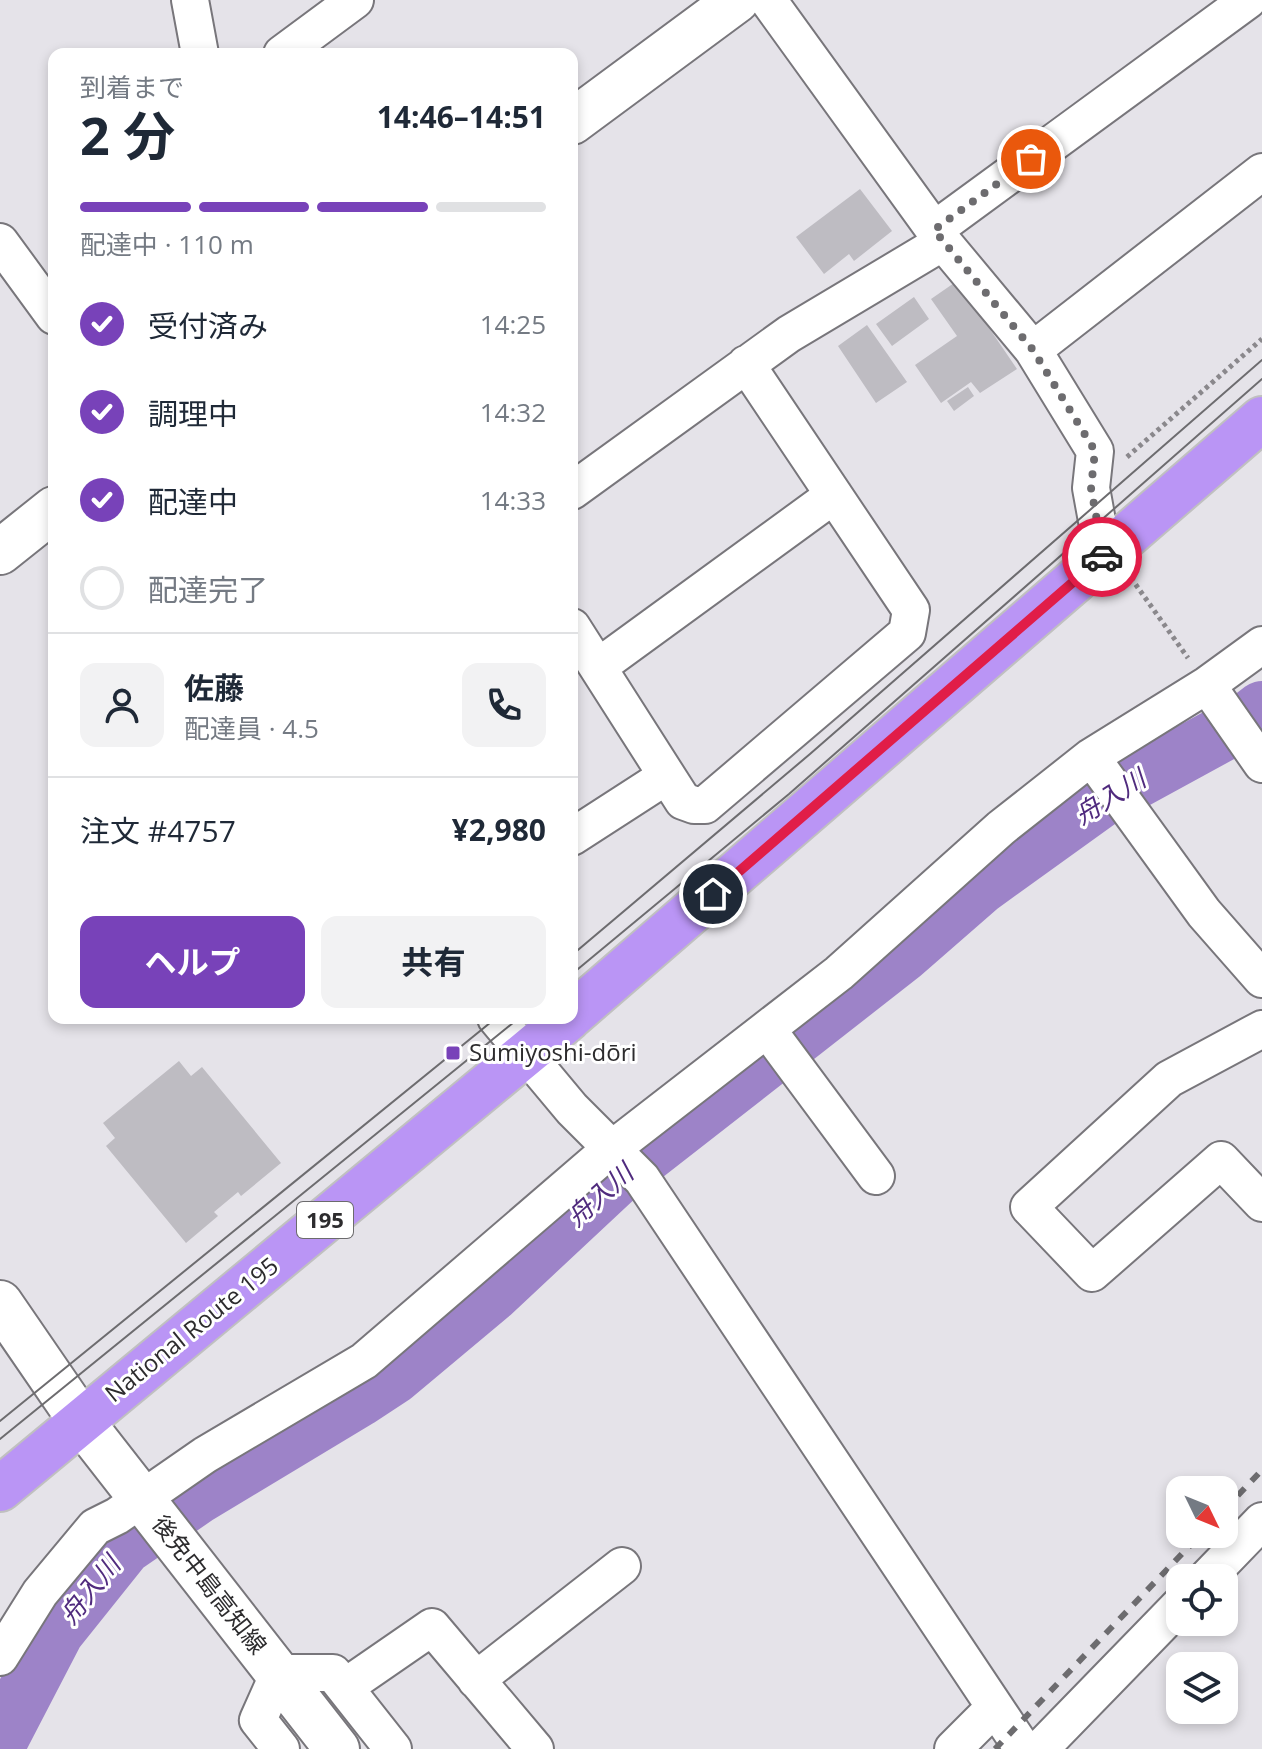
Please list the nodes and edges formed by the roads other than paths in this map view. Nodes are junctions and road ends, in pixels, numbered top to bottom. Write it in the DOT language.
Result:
graph roads {
  1 [pos="190,0"];
  2 [pos="355,0"];
  3 [pos="737,0"];
  4 [pos="768,0"];
  5 [pos="1248,0"];
  6 [pos="199,48"];
  7 [pos="290,48"];
  8 [pos="578,118"];
  9 [pos="1262,172"];
  10 [pos="938,236"];
  11 [pos="0,242"];
  12 [pos="48,308"];
  13 [pos="1033,350"];
  14 [pos="746,364"];
  15 [pos="1262,419"];
  16 [pos="578,487"];
  17 [pos="834,495"];
  18 [pos="48,514"];
  19 [pos="1111,549"];
  20 [pos="0,552"];
  21 [pos="578,636"];
  22 [pos="1262,645"];
  23 [pos="598,667"];
  24 [pos="1214,696"];
  25 [pos="1255,753"];
  26 [pos="1095,763"];
  27 [pos="651,786"];
  28 [pos="578,833"];
  29 [pos="1262,979"];
  30 [pos="578,1010"];
  31 [pos="501,1024"];
  32 [pos="562,1024"];
  33 [pos="767,1029"];
  34 [pos="1262,1029"];
  35 [pos="528,1053"];
  36 [pos="624,1162"];
  37 [pos="876,1176"];
  38 [pos="1262,1203"];
  39 [pos="0,1303"];
  40 [pos="81,1421"];
  41 [pos="0,1489"];
  42 [pos="153,1515"];
  43 [pos="1262,1521"];
  44 [pos="1221,1564"];
  45 [pos="622,1566"];
  46 [pos="1166,1619"];
  47 [pos="0,1657"];
  48 [pos="279,1673"];
  49 [pos="476,1680"];
  50 [pos="345,1687"];
  51 [pos="994,1708"];
  52 [pos="281,1749"];
  53 [pos="337,1749"];
  54 [pos="393,1749"];
  55 [pos="535,1749"];
  56 [pos="953,1749"];
  57 [pos="1023,1749"];
  58 [pos="1040,1749"];
  1 -- 6 [label="street"];
  2 -- 7 [label="street"];
  3 -- 8 [label="street"];
  4 -- 10 [label="street"];
  5 -- 10 [label="street"];
  9 -- 13 [label="street"];
  10 -- 13 [label="street"];
  10 -- 14 [label="street"];
  11 -- 12 [label="street"];
  13 -- 19 [label="street"];
  14 -- 16 [label="street"];
  14 -- 17 [label="street"];
  15 -- 19 [label="highway, National Route 195 / 195"];
  17 -- 23 [label="street"];
  17 -- 23 [label="street"];
  18 -- 20 [label="street"];
  19 -- 30 [label="highway, National Route 195 / 195"];
  21 -- 23 [label="street"];
  22 -- 24 [label="street"];
  24 -- 25 [label="street"];
  24 -- 26 [label="street"];
  26 -- 29 [label="street"];
  26 -- 33 [label="street"];
  27 -- 28 [label="street"];
  31 -- 35 [label="street"];
  32 -- 35 [label="highway, National Route 195 / 195"];
  33 -- 36 [label="street"];
  33 -- 37 [label="street"];
  34 -- 38 [label="street"];
  35 -- 36 [label="street"];
  35 -- 40 [label="highway, National Route 195 / 195"];
  36 -- 42 [label="street"];
  36 -- 51 [label="street"];
  39 -- 40 [label="street, 後免中島高知線"];
  40 -- 41 [label="highway, National Route 195 / 195"];
  40 -- 42 [label="street, 後免中島高知線"];
  42 -- 47 [label="street"];
  42 -- 48 [label="street, 後免中島高知線"];
  43 -- 44 [label="street"];
  45 -- 49 [label="street"];
  46 -- 58 [label="street"];
  48 -- 50 [label="street"];
  48 -- 52 [label="street"];
  48 -- 53 [label="street, 後免中島高知線"];
  49 -- 50 [label="street"];
  49 -- 55 [label="street"];
  50 -- 54 [label="street"];
  51 -- 56 [label="street"];
  51 -- 57 [label="street"];
}
